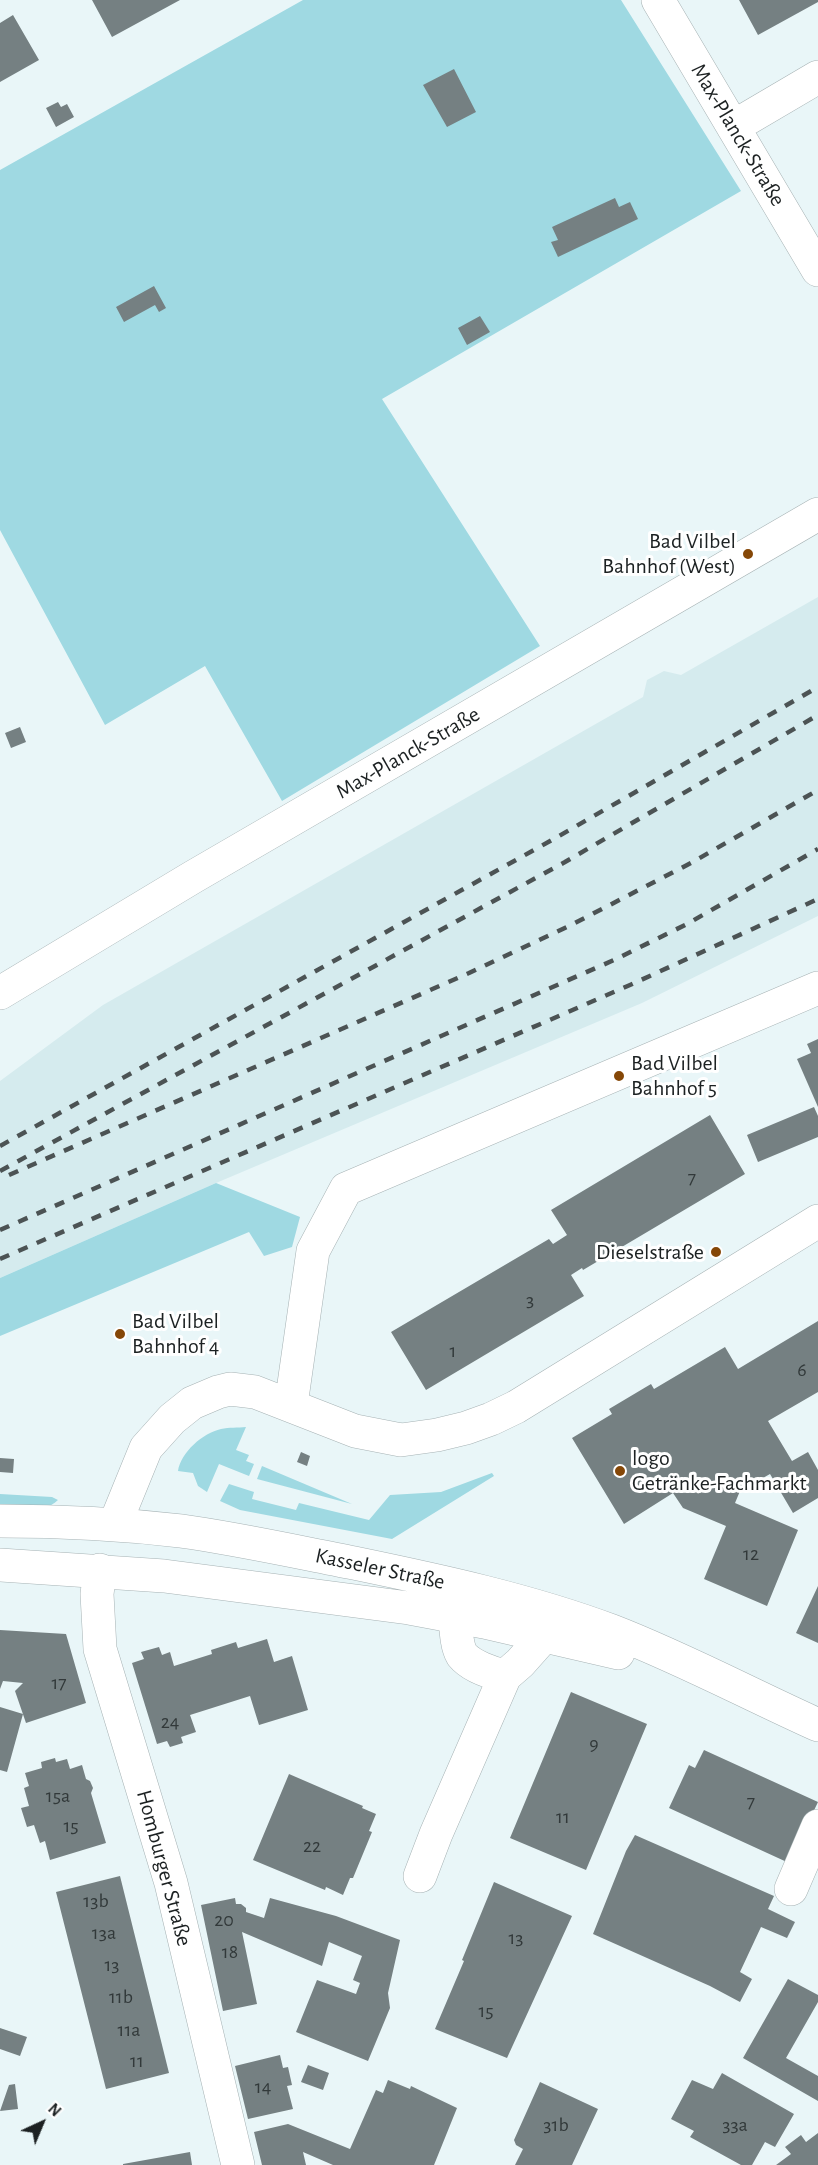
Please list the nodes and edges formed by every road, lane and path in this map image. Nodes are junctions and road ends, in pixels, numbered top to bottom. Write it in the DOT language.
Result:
graph roads {
  1 [pos="658,0"];
  2 [pos="818,77"];
  3 [pos="733,127"];
  4 [pos="818,270"];
  5 [pos="818,514"];
  6 [pos="818,988"];
  7 [pos="0,993"];
  8 [pos="818,1221"];
  9 [pos="291,1405"];
  10 [pos="0,1521"];
  11 [pos="115,1524"];
  12 [pos="0,1565"];
  13 [pos="100,1570"];
  14 [pos="455,1617"];
  15 [pos="544,1636"];
  16 [pos="505,1676"];
  17 [pos="743,1691"];
  18 [pos="818,1725"];
  19 [pos="818,1826"];
  20 [pos="420,1876"];
  21 [pos="791,1889"];
  22 [pos="238,2165"];
  1 -- 3 [label="street, Max-Planck-Straße"];
  2 -- 3 [label="street"];
  3 -- 4 [label="street, Max-Planck-Straße"];
  5 -- 7 [label="street, Max-Planck-Straße"];
  6 -- 9 [label="street"];
  8 -- 9 [label="street"];
  9 -- 11 [label="street"];
  10 -- 11 [label="street, Kasseler Straße"];
  11 -- 13 [label="street, Homburger Straße"];
  11 -- 17 [label="street, Kasseler Straße"];
  12 -- 13 [label="street, Kasseler Straße"];
  13 -- 14 [label="street, Kasseler Straße"];
  13 -- 22 [label="street, Homburger Straße"];
  14 -- 15 [label="street, Kasseler Straße"];
  14 -- 16 [label="street"];
  15 -- 16 [label="street"];
  15 -- 17 [label="street, Kasseler Straße"];
  16 -- 20 [label="street"];
  17 -- 18 [label="street, Kasseler Straße"];
  19 -- 21 [label="street"];
}
